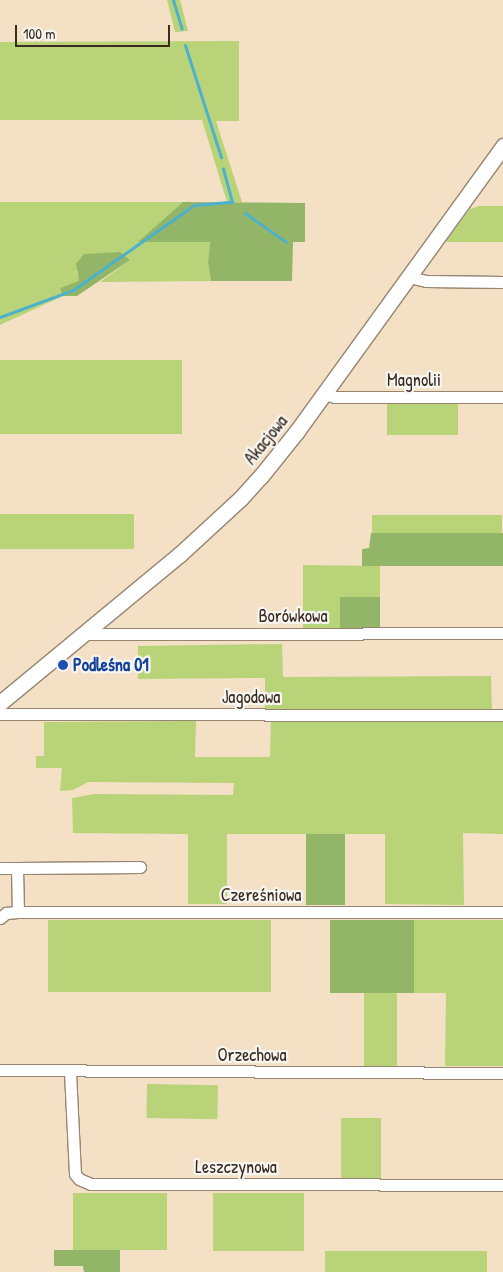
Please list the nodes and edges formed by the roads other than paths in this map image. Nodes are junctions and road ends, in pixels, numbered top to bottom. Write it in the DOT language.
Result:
graph roads {
  1 [pos="503,146"];
  2 [pos="409,277"];
  3 [pos="503,282"];
  4 [pos="324,394"];
  5 [pos="503,398"];
  6 [pos="503,633"];
  7 [pos="83,634"];
  8 [pos="0,703"];
  9 [pos="0,714"];
  10 [pos="503,715"];
  11 [pos="140,866"];
  12 [pos="0,868"];
  13 [pos="17,868"];
  14 [pos="18,912"];
  15 [pos="503,912"];
  16 [pos="0,918"];
  17 [pos="0,1070"];
  18 [pos="70,1072"];
  19 [pos="503,1074"];
  20 [pos="503,1185"];
  1 -- 2 [label="street, Akacjowa"];
  2 -- 3 [label="street"];
  2 -- 4 [label="street, Akacjowa"];
  4 -- 5 [label="street, Magnolii"];
  4 -- 7 [label="street, Akacjowa"];
  6 -- 7 [label="street, Borówkowa"];
  7 -- 8 [label="street, Akacjowa"];
  9 -- 10 [label="street, Jagodowa"];
  11 -- 13 [label="street"];
  12 -- 13 [label="street"];
  13 -- 14 [label="street"];
  14 -- 15 [label="street, Czereśniowa"];
  14 -- 16 [label="street, Czereśniowa"];
  17 -- 18 [label="street, Orzechowa"];
  18 -- 19 [label="street, Orzechowa"];
  18 -- 20 [label="street, Leszczynowa"];
}
